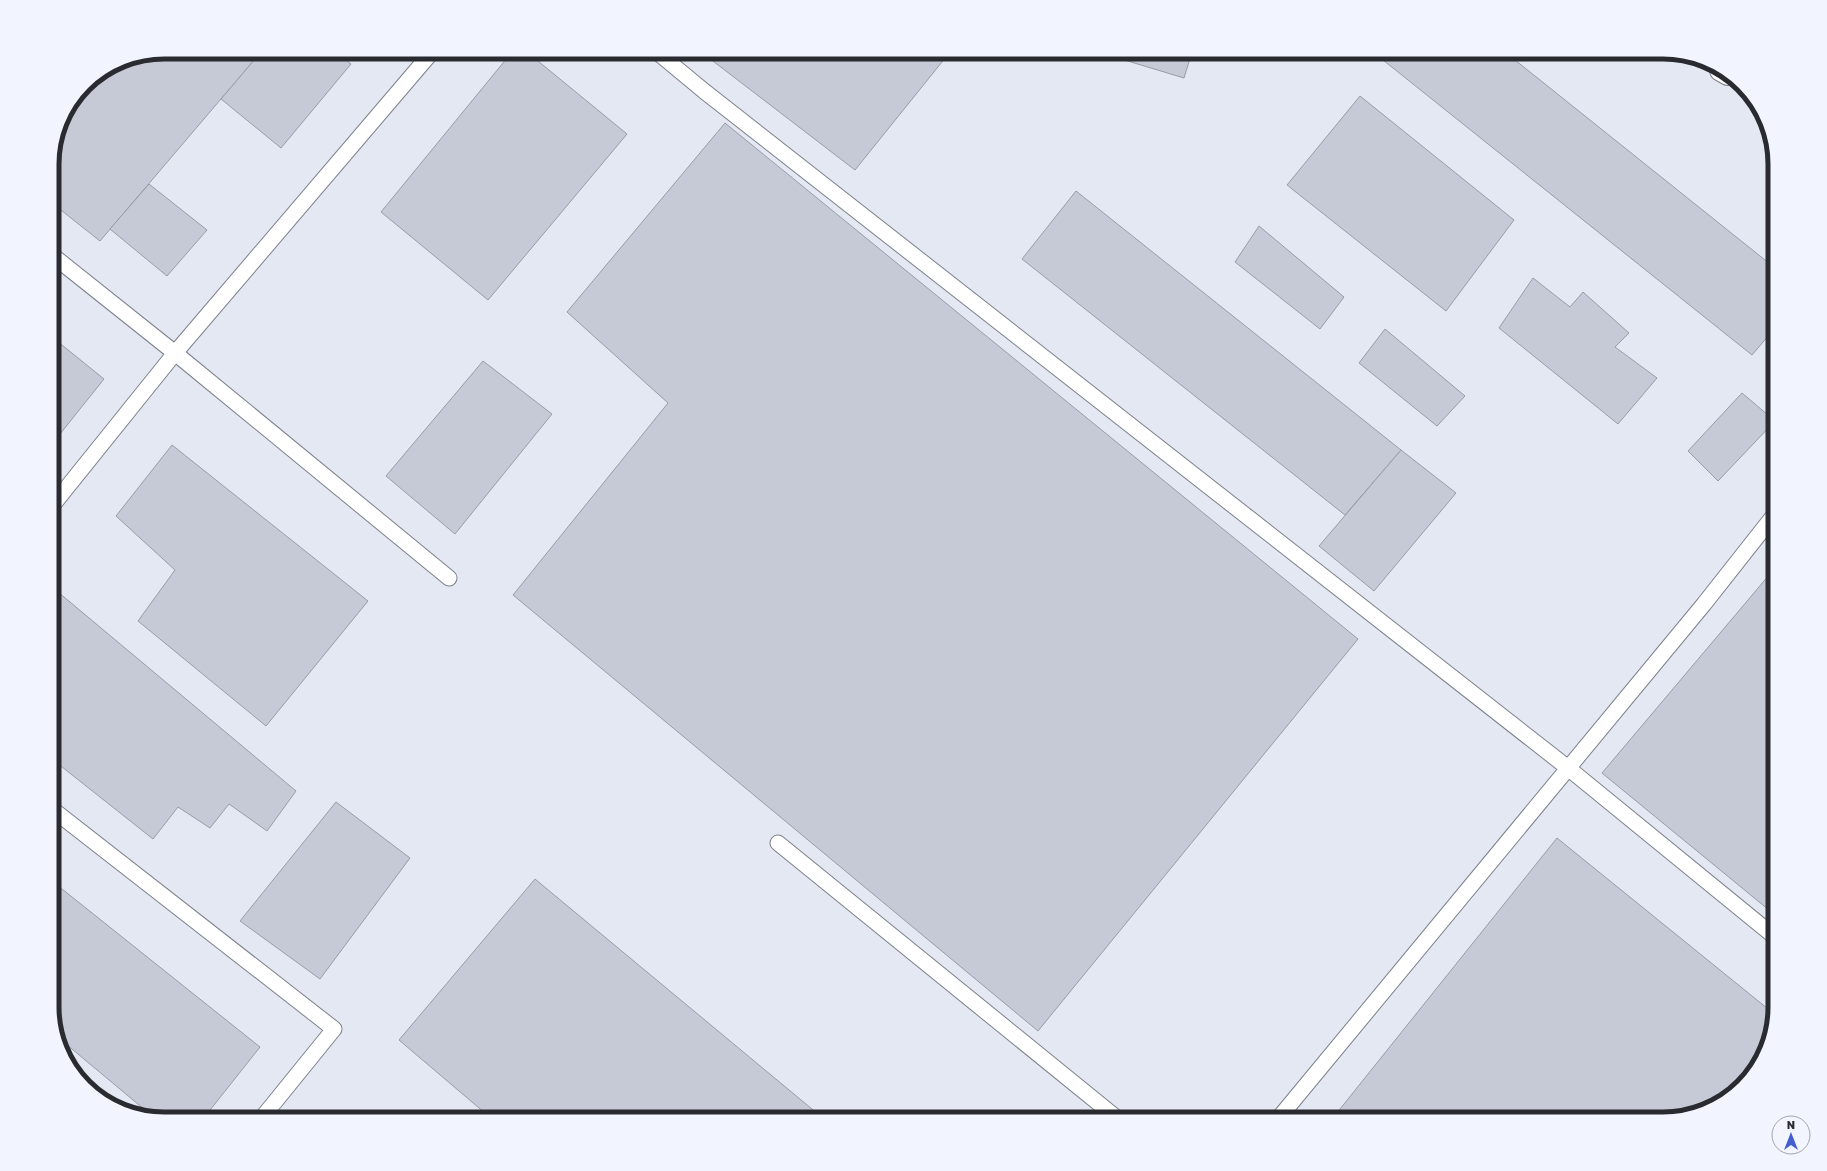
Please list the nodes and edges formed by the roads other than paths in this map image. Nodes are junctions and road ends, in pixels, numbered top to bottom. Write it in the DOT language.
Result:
graph roads {
  1 [pos="426,59"];
  2 [pos="665,59"];
  3 [pos="59,261"];
  4 [pos="175,353"];
  5 [pos="59,497"];
  6 [pos="1768,523"];
  7 [pos="448,578"];
  8 [pos="1568,768"];
  9 [pos="59,814"];
  10 [pos="778,843"];
  11 [pos="1768,931"];
  12 [pos="267,1112"];
  13 [pos="1109,1112"];
  14 [pos="1284,1112"];
  1 -- 4 [label="lane"];
  2 -- 8 [label="lane"];
  3 -- 4 [label="lane"];
  4 -- 5 [label="lane"];
  4 -- 7 [label="lane"];
  6 -- 8 [label="lane"];
  8 -- 11 [label="lane"];
  8 -- 14 [label="lane"];
  9 -- 12 [label="lane"];
  10 -- 13 [label="lane"];
}
